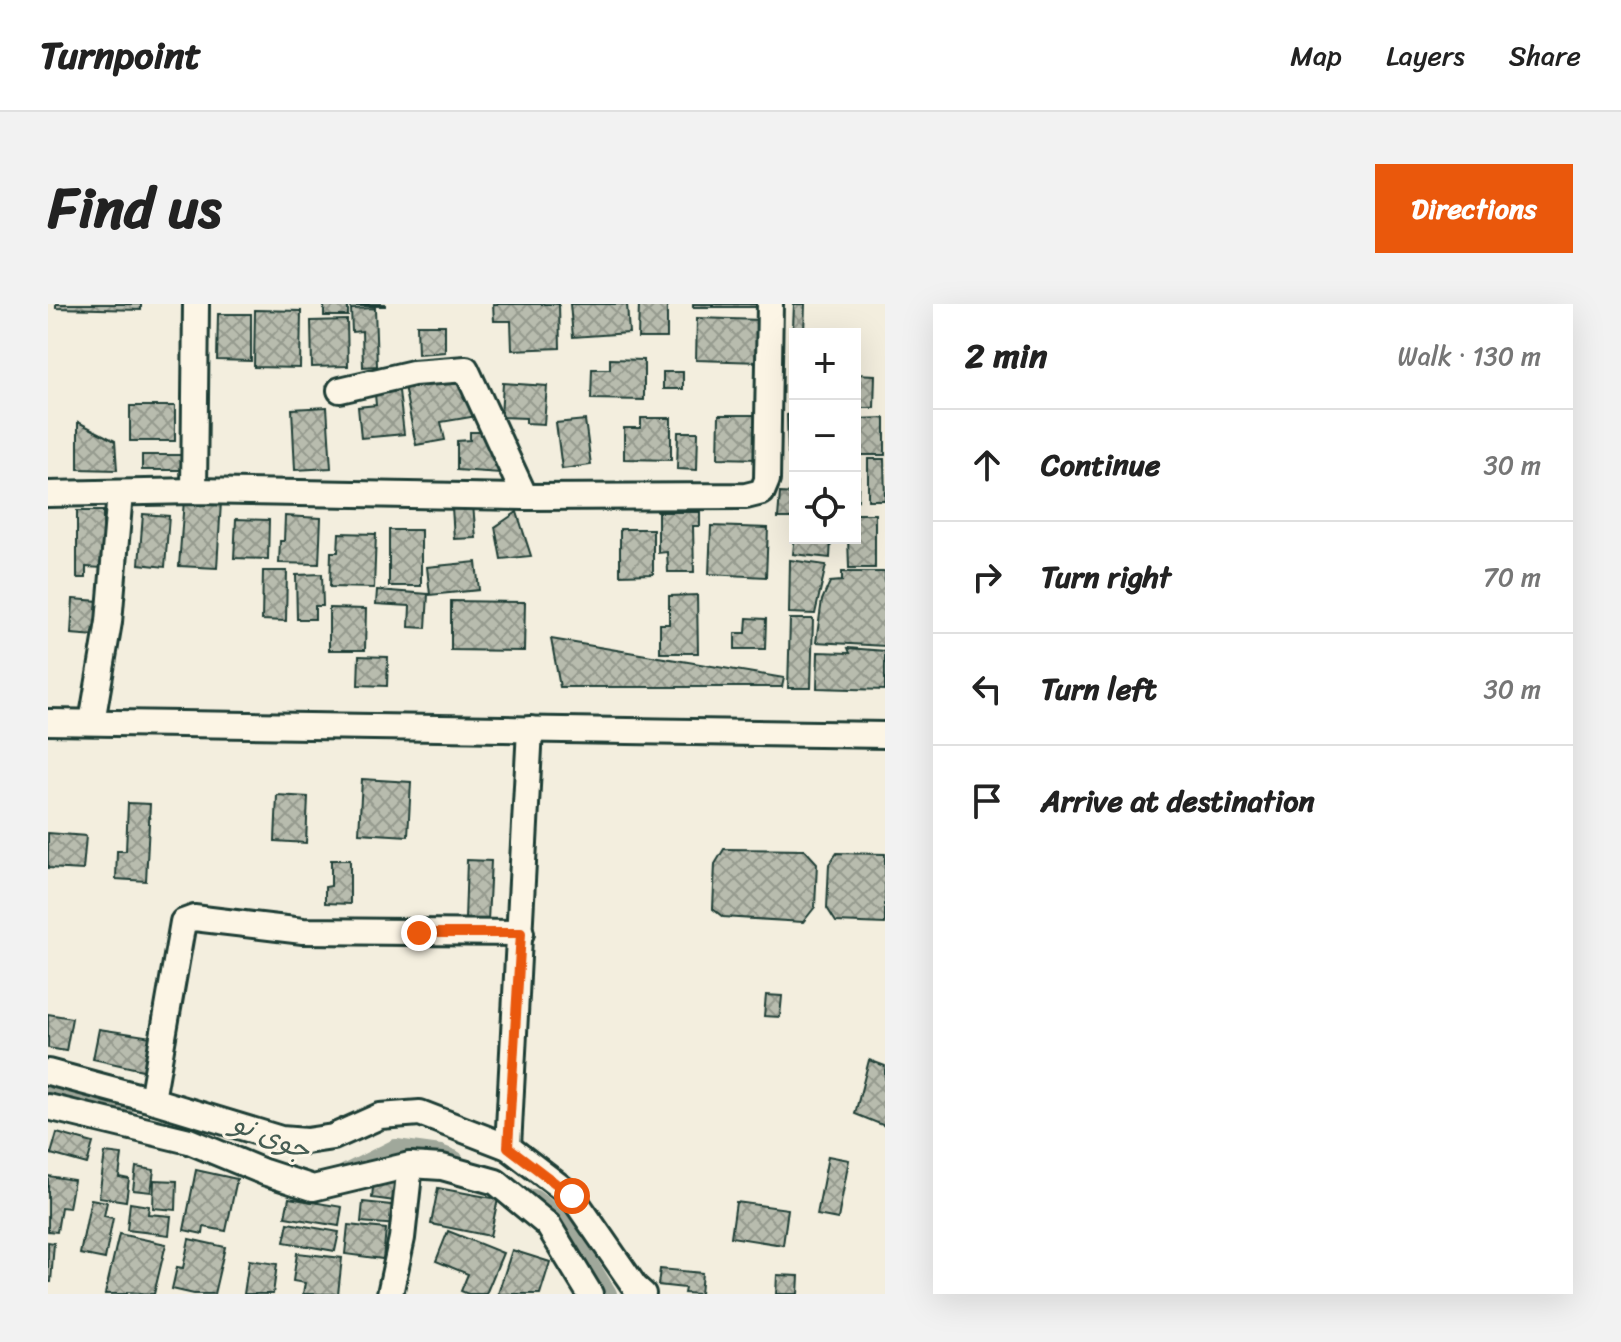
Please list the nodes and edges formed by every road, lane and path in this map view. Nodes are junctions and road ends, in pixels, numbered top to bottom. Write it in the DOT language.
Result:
graph roads {
  1 [pos="196,304"];
  2 [pos="770,304"];
  3 [pos="340,390"];
  4 [pos="194,491"];
  5 [pos="120,493"];
  6 [pos="48,494"];
  7 [pos="525,497"];
  8 [pos="48,722"];
  9 [pos="92,722"];
  10 [pos="530,729"];
  11 [pos="885,735"];
  12 [pos="521,933"];
  13 [pos="48,1072"];
  14 [pos="152,1100"];
  15 [pos="48,1107"];
  16 [pos="508,1147"];
  17 [pos="410,1165"];
  18 [pos="390,1294"];
  19 [pos="590,1294"];
  20 [pos="643,1294"];
  1 -- 4 [label="street"];
  2 -- 7 [label="street"];
  3 -- 7 [label="street"];
  4 -- 5 [label="street"];
  4 -- 7 [label="street"];
  5 -- 6 [label="street"];
  5 -- 9 [label="street"];
  8 -- 9 [label="street"];
  9 -- 10 [label="street"];
  10 -- 11 [label="street"];
  10 -- 12 [label="street"];
  12 -- 14 [label="street"];
  12 -- 16 [label="street"];
  13 -- 14 [label="street"];
  14 -- 16 [label="street"];
  15 -- 17 [label="street"];
  16 -- 20 [label="street"];
  17 -- 18 [label="street"];
  17 -- 19 [label="street"];
}
